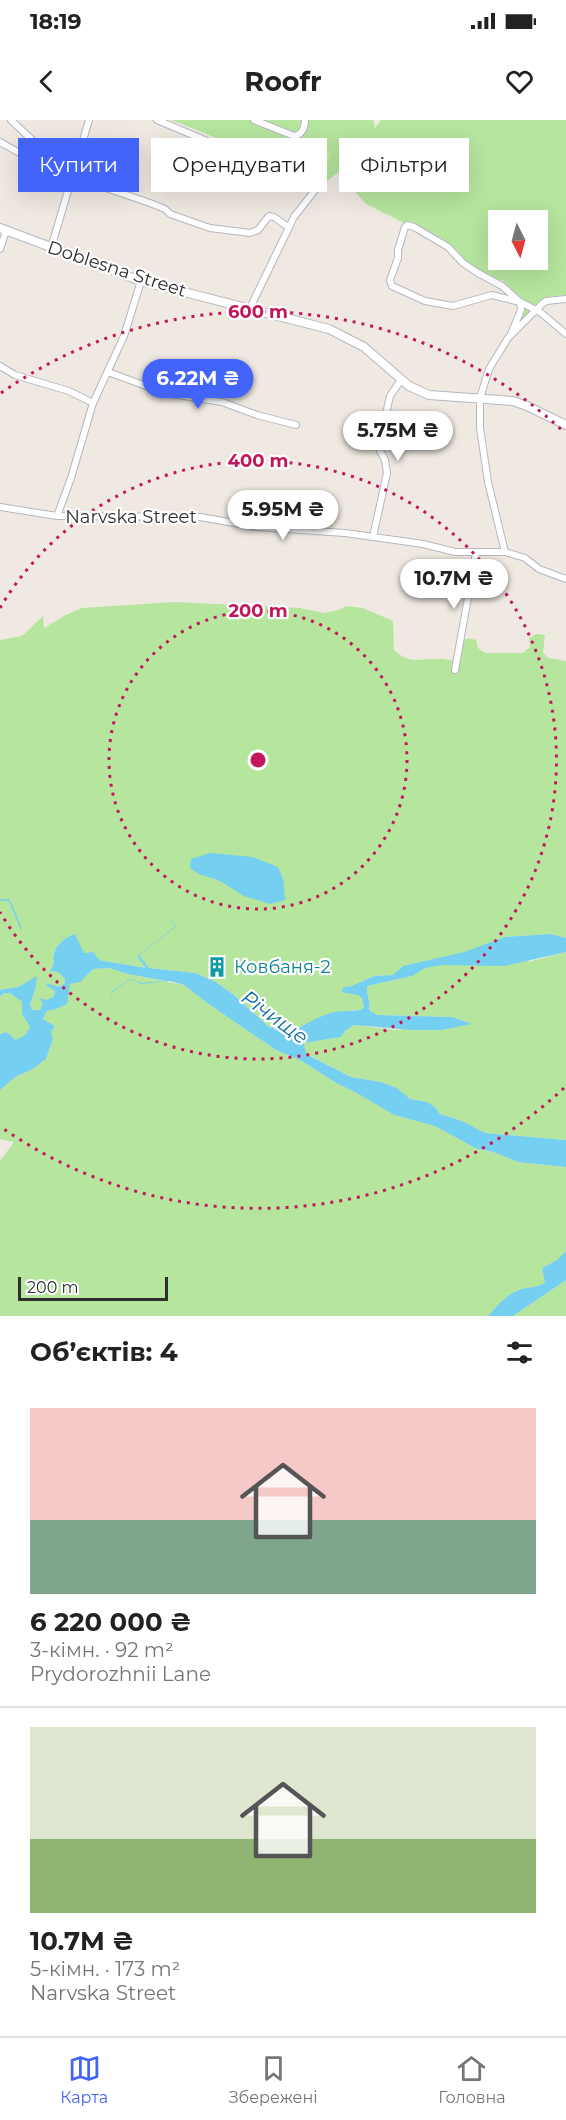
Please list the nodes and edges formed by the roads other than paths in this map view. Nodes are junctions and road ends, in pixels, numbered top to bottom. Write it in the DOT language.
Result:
graph roads {
  1 [pos="11,120"];
  2 [pos="89,120"];
  3 [pos="157,120"];
  4 [pos="254,120"];
  5 [pos="305,120"];
  6 [pos="30,138"];
  7 [pos="84,138"];
  8 [pos="0,142"];
  9 [pos="18,152"];
  10 [pos="68,192"];
  11 [pos="119,192"];
  12 [pos="288,227"];
  13 [pos="3,230"];
  14 [pos="51,248"];
  15 [pos="0,249"];
  16 [pos="141,281"];
  17 [pos="566,299"];
  18 [pos="520,302"];
  19 [pos="250,308"];
  20 [pos="536,310"];
  21 [pos="511,334"];
  22 [pos="566,334"];
  23 [pos="0,366"];
  24 [pos="108,372"];
  25 [pos="401,380"];
  26 [pos="480,398"];
  27 [pos="93,403"];
  28 [pos="566,425"];
  29 [pos="296,426"];
  30 [pos="0,507"];
  31 [pos="57,516"];
  32 [pos="373,537"];
  33 [pos="505,552"];
  34 [pos="476,553"];
  35 [pos="566,579"];
  36 [pos="455,670"];
  1 -- 6 [label="street"];
  2 -- 7 [label="street"];
  3 -- 12 [label="street"];
  4 -- 5 [label="street"];
  8 -- 9 [label="street"];
  10 -- 14 [label="street"];
  11 -- 12 [label="street"];
  12 -- 19 [label="street"];
  13 -- 14 [label="street, Doblesna Street"];
  13 -- 15 [label="street"];
  14 -- 16 [label="street, Doblesna Street"];
  16 -- 19 [label="street, Doblesna Street"];
  16 -- 24 [label="street"];
  17 -- 20 [label="street"];
  18 -- 18 [label="street"];
  18 -- 20 [label="street"];
  18 -- 21 [label="street"];
  19 -- 25 [label="street, Doblesna Street"];
  20 -- 21 [label="street"];
  20 -- 22 [label="street"];
  21 -- 26 [label="street"];
  23 -- 27 [label="street"];
  24 -- 27 [label="street"];
  24 -- 29 [label="street"];
  25 -- 26 [label="street, Doblesna Street"];
  25 -- 32 [label="street"];
  26 -- 28 [label="street, Doblesna Street"];
  26 -- 33 [label="street"];
  27 -- 31 [label="street"];
  30 -- 31 [label="street, Narvska Street"];
  31 -- 32 [label="street, Narvska Street"];
  32 -- 34 [label="street, Narvska Street"];
  33 -- 34 [label="street, Narvska Street"];
  33 -- 35 [label="street, Narvska Street"];
  34 -- 36 [label="street"];
}
